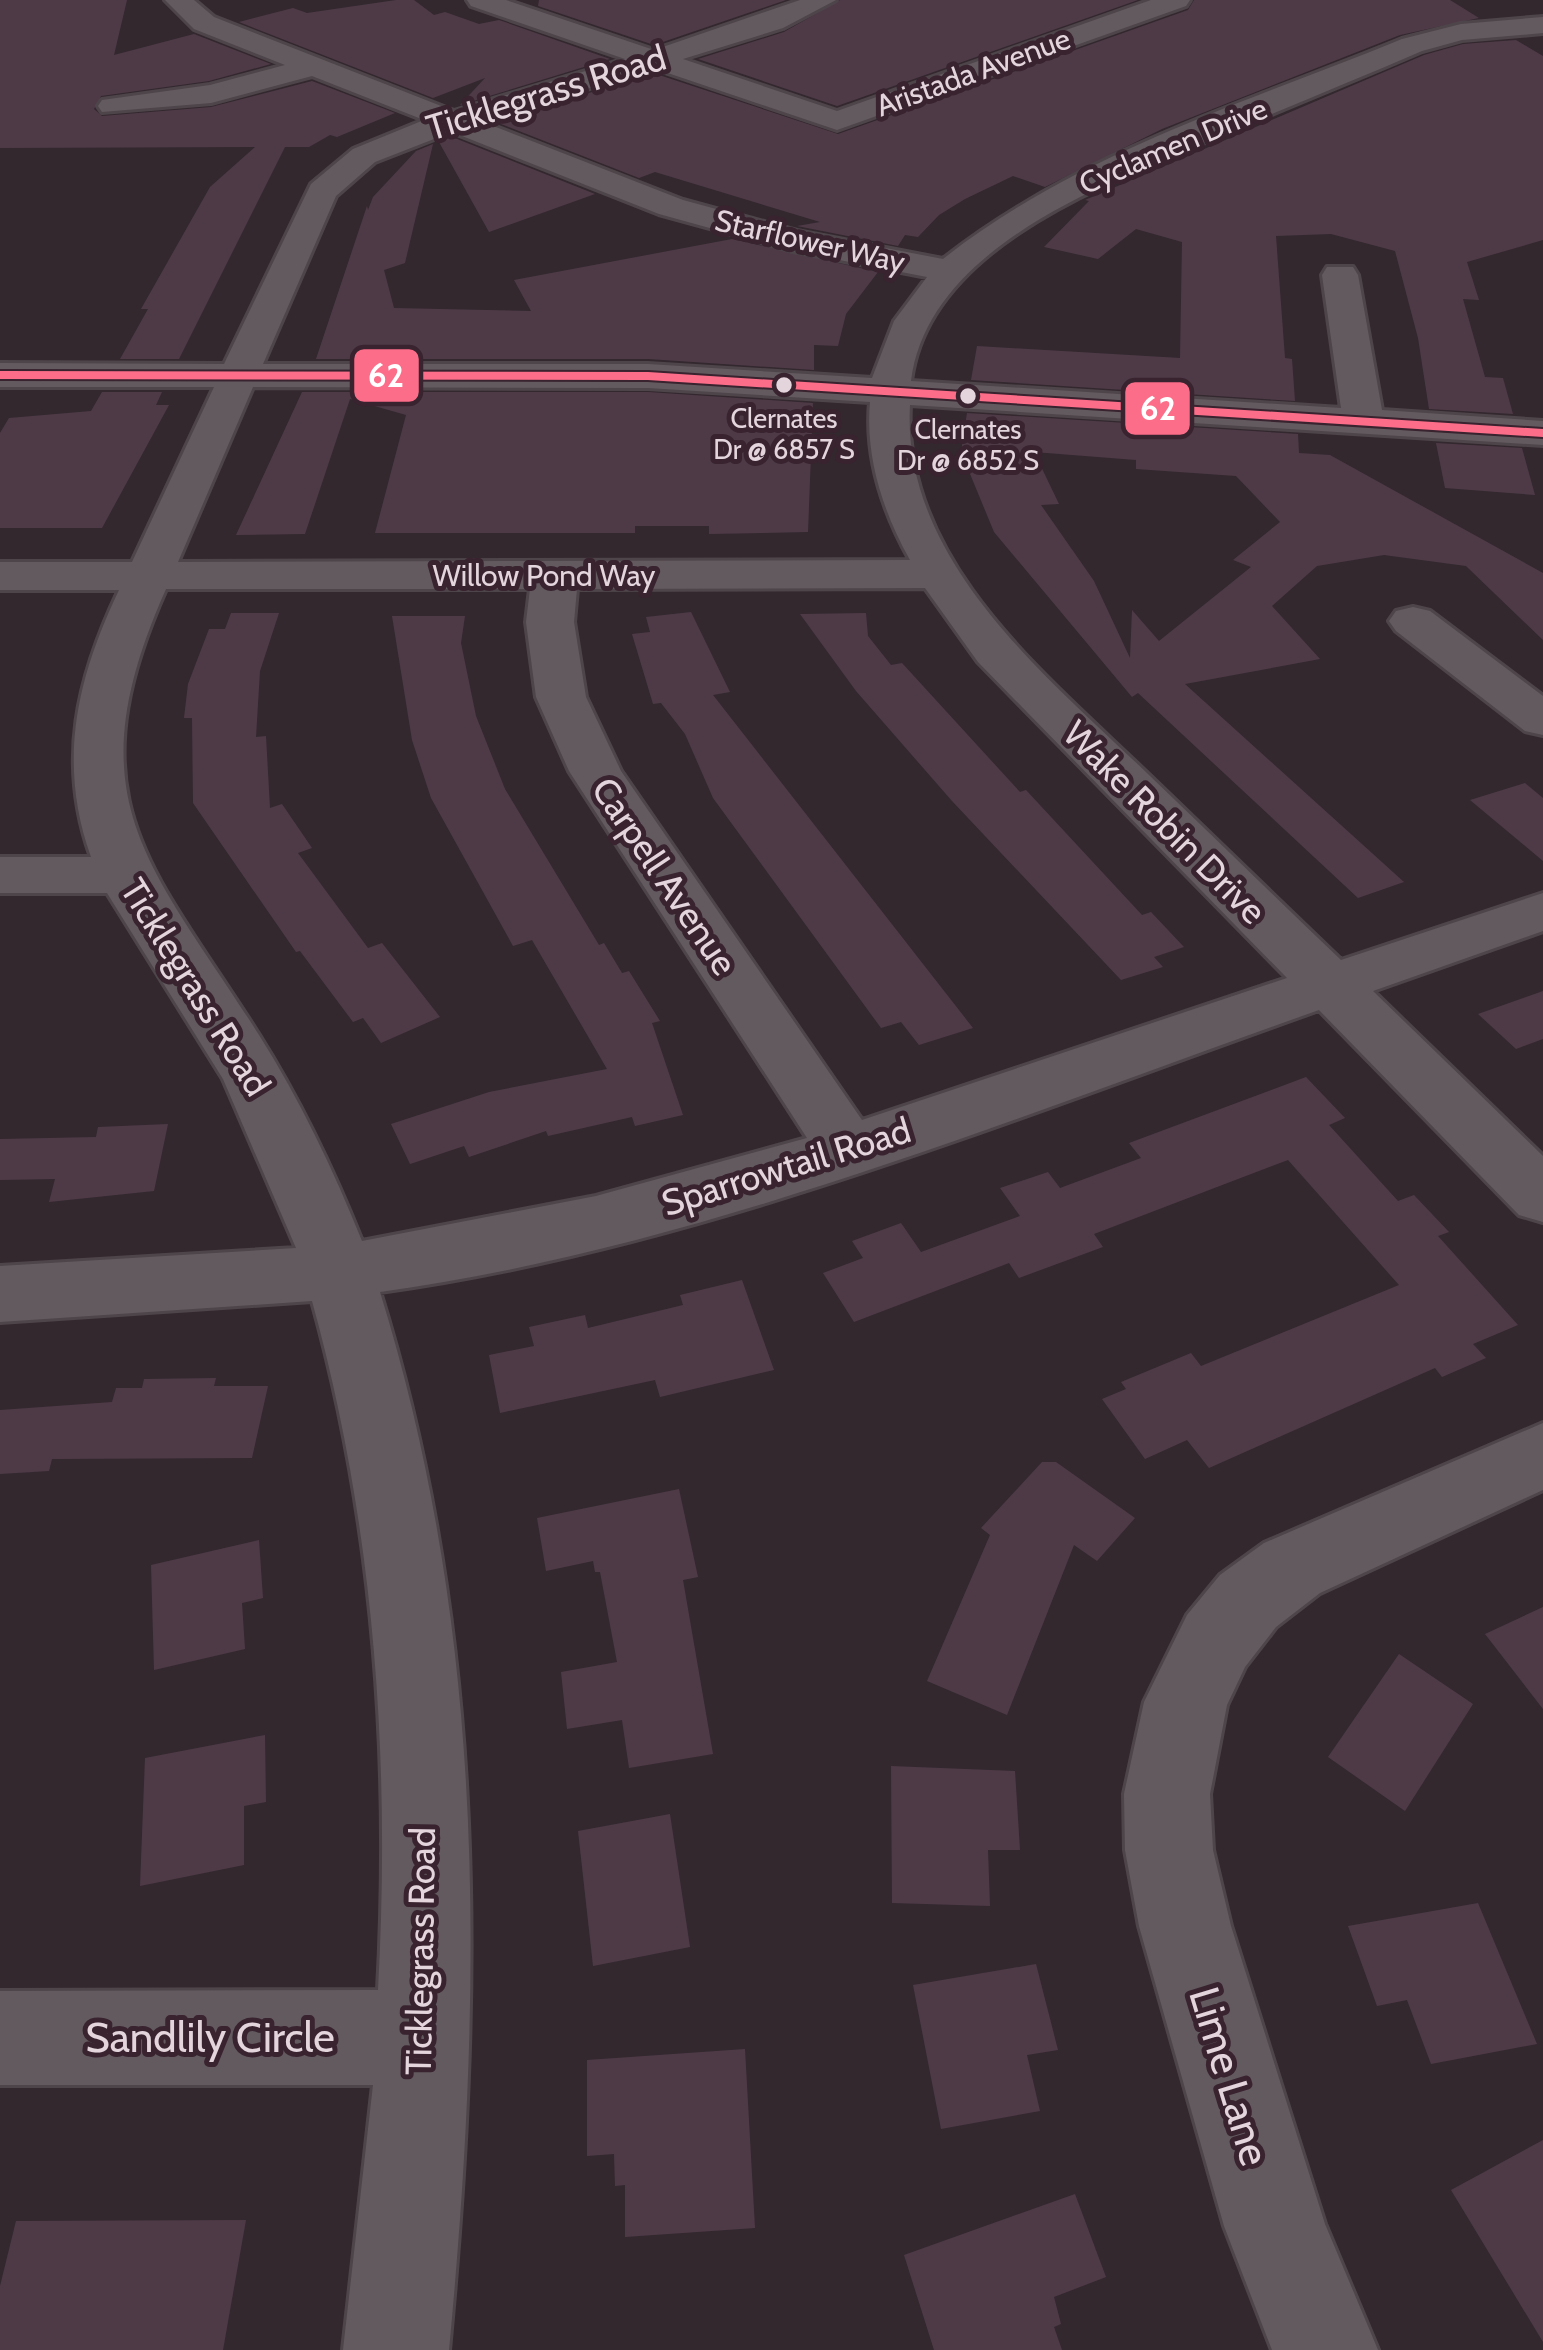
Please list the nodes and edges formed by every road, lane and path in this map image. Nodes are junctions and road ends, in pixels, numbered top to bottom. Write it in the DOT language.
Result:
graph roads {
  1 [pos="480,0"];
  2 [pos="823,0"];
  3 [pos="1177,0"];
  4 [pos="178,11"];
  5 [pos="1543,26"];
  6 [pos="654,59"];
  7 [pos="314,66"];
  8 [pos="113,106"];
  9 [pos="453,121"];
  10 [pos="1226,122"];
  11 [pos="1266,134"];
  12 [pos="671,207"];
  13 [pos="629,224"];
  14 [pos="950,271"];
  15 [pos="1340,275"];
  16 [pos="240,374"];
  17 [pos="0,375"];
  18 [pos="890,389"];
  19 [pos="1363,421"];
  20 [pos="1543,433"];
  21 [pos="937,574"];
  22 [pos="555,575"];
  23 [pos="0,576"];
  24 [pos="150,576"];
  25 [pos="1413,621"];
  26 [pos="1543,720"];
  27 [pos="125,874"];
  28 [pos="0,875"];
  29 [pos="1543,911"];
  30 [pos="1330,986"];
  31 [pos="849,1150"];
  32 [pos="1543,1197"];
  33 [pos="338,1270"];
  34 [pos="0,1294"];
  35 [pos="1543,1455"];
  36 [pos="421,2037"];
  37 [pos="0,2038"];
  38 [pos="396,2350"];
  39 [pos="1325,2350"];
  1 -- 6 [label="street"];
  2 -- 6 [label="street, Ticklegrass Road"];
  3 -- 6 [label="street, Aristada Avenue"];
  4 -- 7 [label="street, Starflower Way"];
  5 -- 10 [label="street, Cyclamen Drive"];
  6 -- 9 [label="street, Ticklegrass Road"];
  7 -- 8 [label="street"];
  7 -- 9 [label="street, Starflower Way"];
  9 -- 12 [label="street, Starflower Way"];
  9 -- 16 [label="street, Ticklegrass Road"];
  10 -- 11 [label="street"];
  10 -- 14 [label="street, Cyclamen Drive"];
  12 -- 13 [label="street, Starflower Way"];
  12 -- 14 [label="street, Starflower Way"];
  14 -- 18 [label="street, Cyclamen Drive"];
  15 -- 19 [label="street"];
  16 -- 17 [label="street"];
  16 -- 18 [label="street"];
  16 -- 24 [label="street, Ticklegrass Road"];
  18 -- 19 [label="street"];
  18 -- 21 [label="street, Wake Robin Drive"];
  19 -- 20 [label="street"];
  21 -- 22 [label="street, Willow Pond Way"];
  21 -- 30 [label="street, Wake Robin Drive"];
  22 -- 24 [label="street, Willow Pond Way"];
  22 -- 31 [label="street, Carpell Avenue"];
  23 -- 24 [label="street, Willow Pond Way"];
  24 -- 27 [label="street, Ticklegrass Road"];
  25 -- 26 [label="street"];
  27 -- 28 [label="street"];
  27 -- 33 [label="street, Ticklegrass Road"];
  29 -- 30 [label="street, Sparrowtail Road"];
  30 -- 31 [label="street, Sparrowtail Road"];
  30 -- 32 [label="street, Wake Robin Drive"];
  31 -- 33 [label="street, Sparrowtail Road"];
  33 -- 34 [label="street, Sparrowtail Road"];
  33 -- 36 [label="street, Ticklegrass Road"];
  35 -- 39 [label="street, Lime Lane"];
  36 -- 37 [label="street, Sandlily Circle"];
  36 -- 38 [label="street, Ticklegrass Road"];
}
